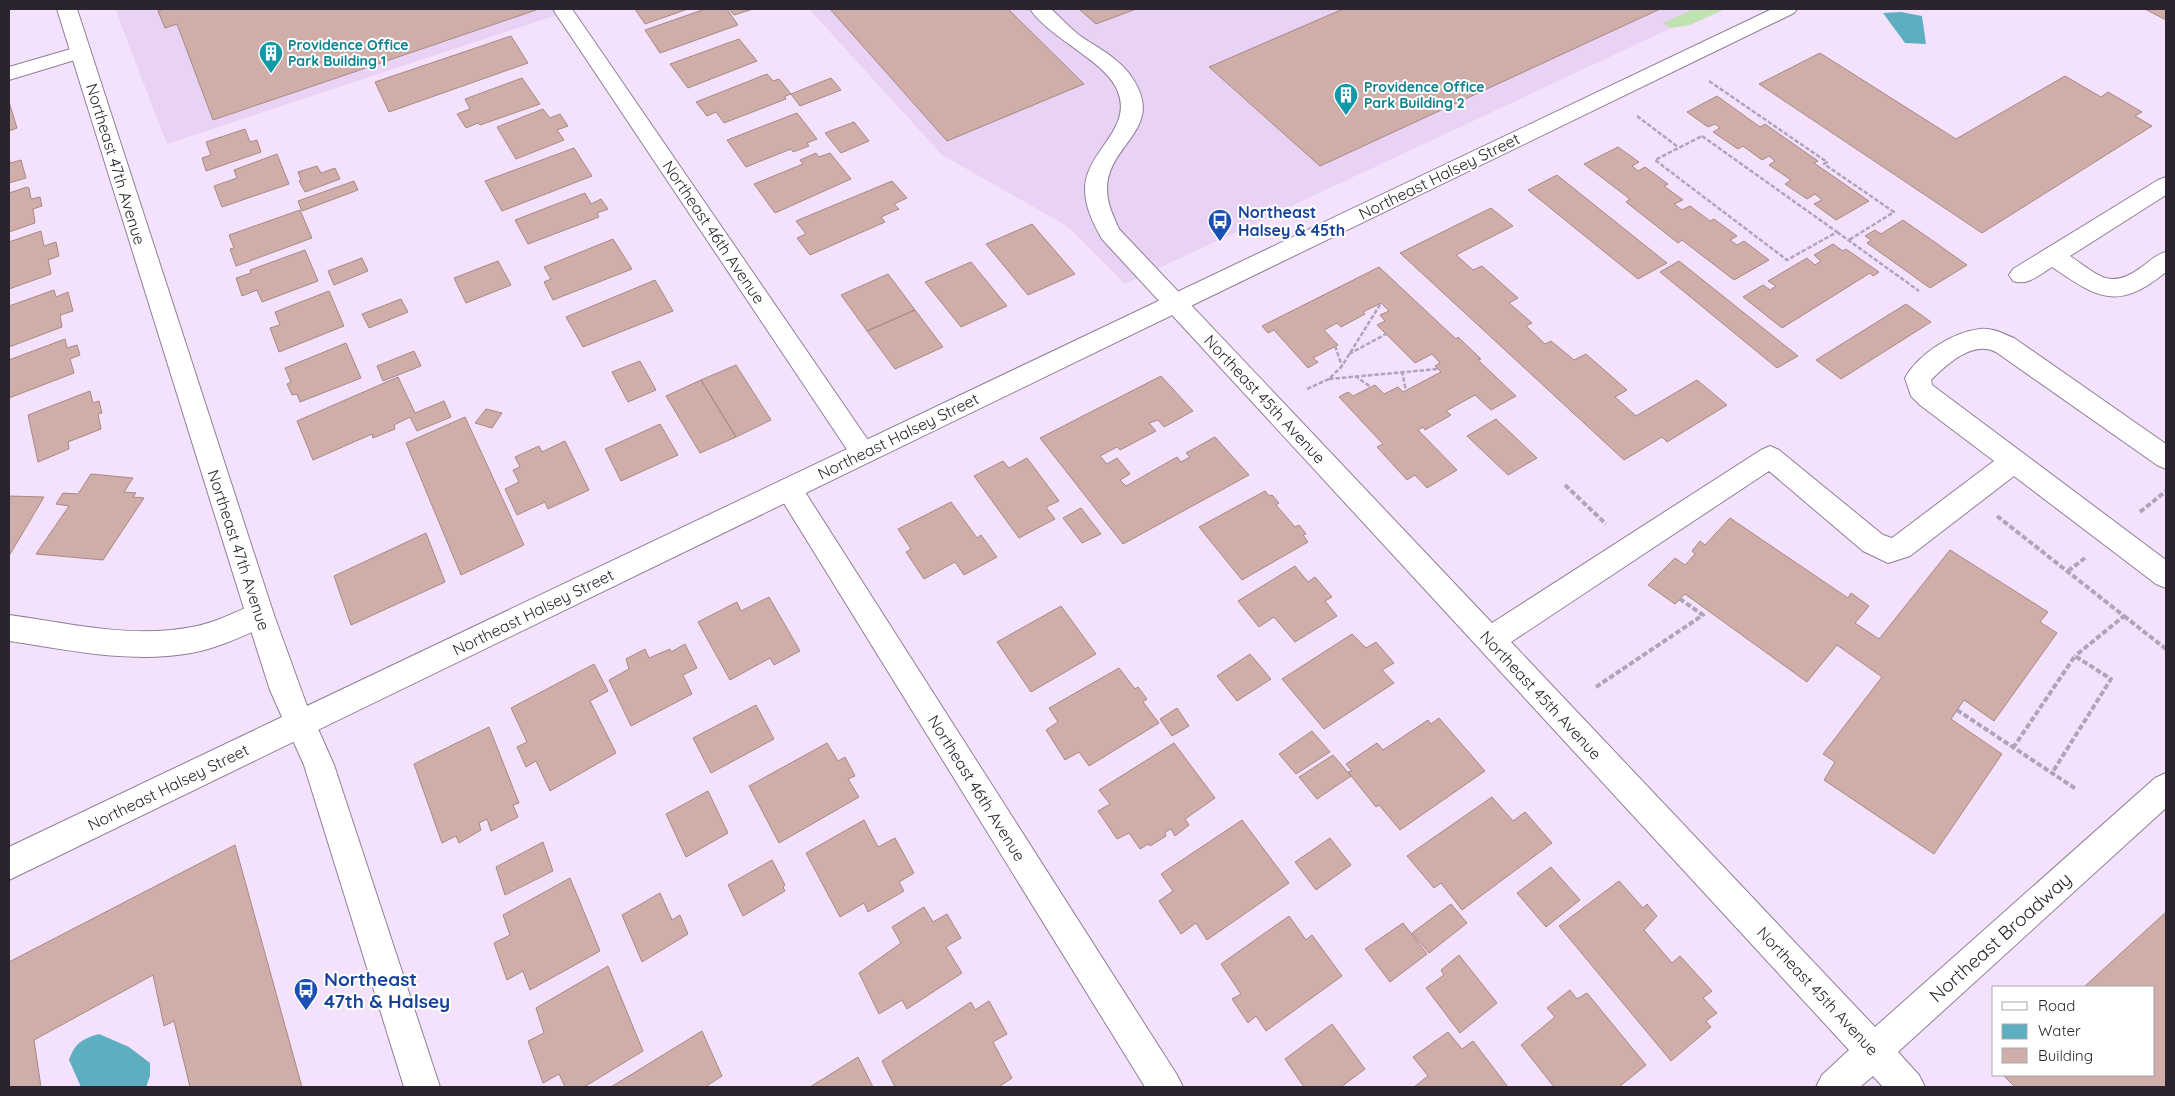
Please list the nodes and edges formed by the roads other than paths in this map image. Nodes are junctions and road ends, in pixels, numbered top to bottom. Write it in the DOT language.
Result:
graph roads {
  1 [pos="67,9"];
  2 [pos="1040,9"];
  3 [pos="1787,9"];
  4 [pos="564,12"];
  5 [pos="81,52"];
  6 [pos="9,74"];
  7 [pos="2166,185"];
  8 [pos="2053,256"];
  9 [pos="2166,260"];
  10 [pos="2022,275"];
  11 [pos="1175,303"];
  12 [pos="863,453"];
  13 [pos="2166,458"];
  14 [pos="2014,461"];
  15 [pos="789,489"];
  16 [pos="2166,576"];
  17 [pos="260,615"];
  18 [pos="9,628"];
  19 [pos="1490,640"];
  20 [pos="300,723"];
  21 [pos="2166,788"];
  22 [pos="9,864"];
  23 [pos="1874,1051"];
  24 [pos="422,1087"];
  25 [pos="1165,1087"];
  26 [pos="1834,1087"];
  27 [pos="1907,1087"];
  1 -- 5 [label="street, Northeast 47th Avenue"];
  2 -- 11 [label="street, Northeast 45th Avenue"];
  3 -- 11 [label="street, Northeast Halsey Street"];
  4 -- 12 [label="street, Northeast 46th Avenue"];
  5 -- 6 [label="street"];
  5 -- 17 [label="street, Northeast 47th Avenue"];
  7 -- 8 [label="street"];
  8 -- 9 [label="street"];
  8 -- 10 [label="street"];
  11 -- 12 [label="street, Northeast Halsey Street"];
  11 -- 19 [label="street, Northeast 45th Avenue"];
  12 -- 15 [label="street, Northeast Halsey Street"];
  13 -- 14 [label="street"];
  14 -- 16 [label="street"];
  14 -- 19 [label="street"];
  15 -- 20 [label="street, Northeast Halsey Street"];
  15 -- 25 [label="street, Northeast 46th Avenue"];
  17 -- 18 [label="street"];
  17 -- 20 [label="street, Northeast 47th Avenue"];
  19 -- 23 [label="street, Northeast 45th Avenue"];
  20 -- 22 [label="street, Northeast Halsey Street"];
  20 -- 24 [label="street, Northeast 47th Avenue"];
  21 -- 23 [label="street, Northeast Broadway"];
  23 -- 26 [label="street, Northeast Broadway"];
  23 -- 27 [label="street, Northeast 45th Avenue"];
}
